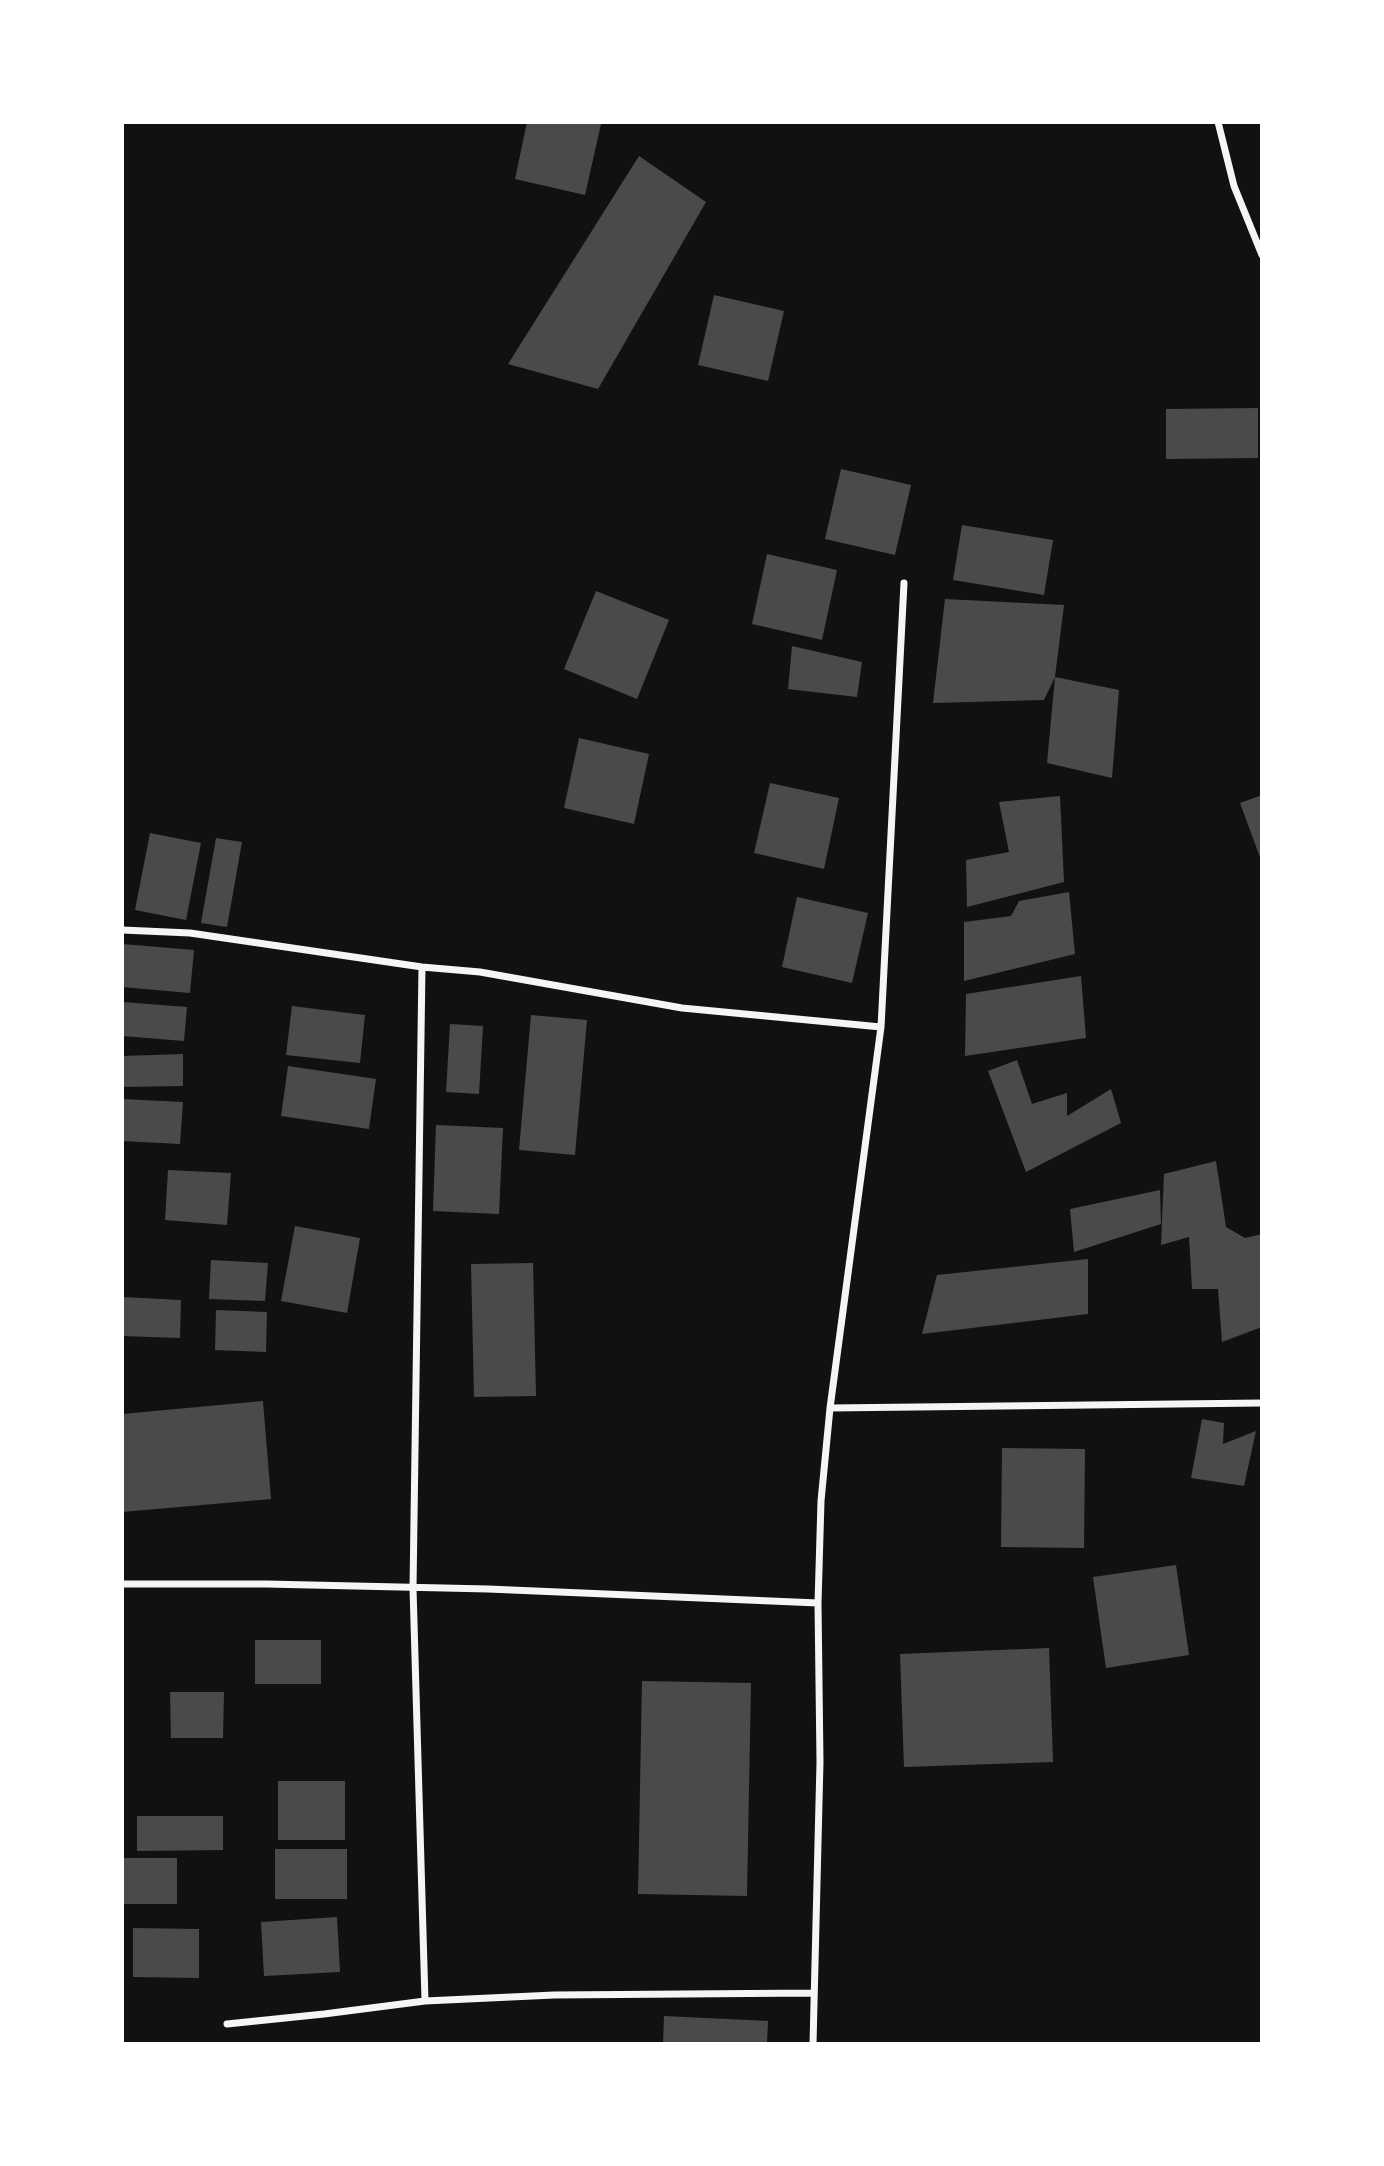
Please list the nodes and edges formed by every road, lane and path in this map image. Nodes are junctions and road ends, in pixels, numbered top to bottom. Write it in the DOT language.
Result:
graph roads {
  1 [pos="1218,122"];
  2 [pos="1262,255"];
  3 [pos="904,583"];
  4 [pos="122,930"];
  5 [pos="422,967"];
  6 [pos="881,1027"];
  7 [pos="1262,1402"];
  8 [pos="830,1408"];
  9 [pos="122,1584"];
  10 [pos="413,1588"];
  11 [pos="818,1603"];
  12 [pos="814,1993"];
  13 [pos="425,2001"];
  14 [pos="227,2024"];
  15 [pos="813,2043"];
  1 -- 2 [label="street"];
  3 -- 6 [label="street"];
  4 -- 5 [label="street"];
  5 -- 6 [label="street"];
  5 -- 10 [label="street"];
  6 -- 8 [label="street"];
  7 -- 8 [label="street"];
  8 -- 11 [label="street"];
  9 -- 10 [label="street"];
  10 -- 11 [label="street"];
  10 -- 13 [label="street"];
  11 -- 12 [label="street"];
  12 -- 13 [label="street"];
  12 -- 15 [label="street"];
  13 -- 14 [label="street"];
}
